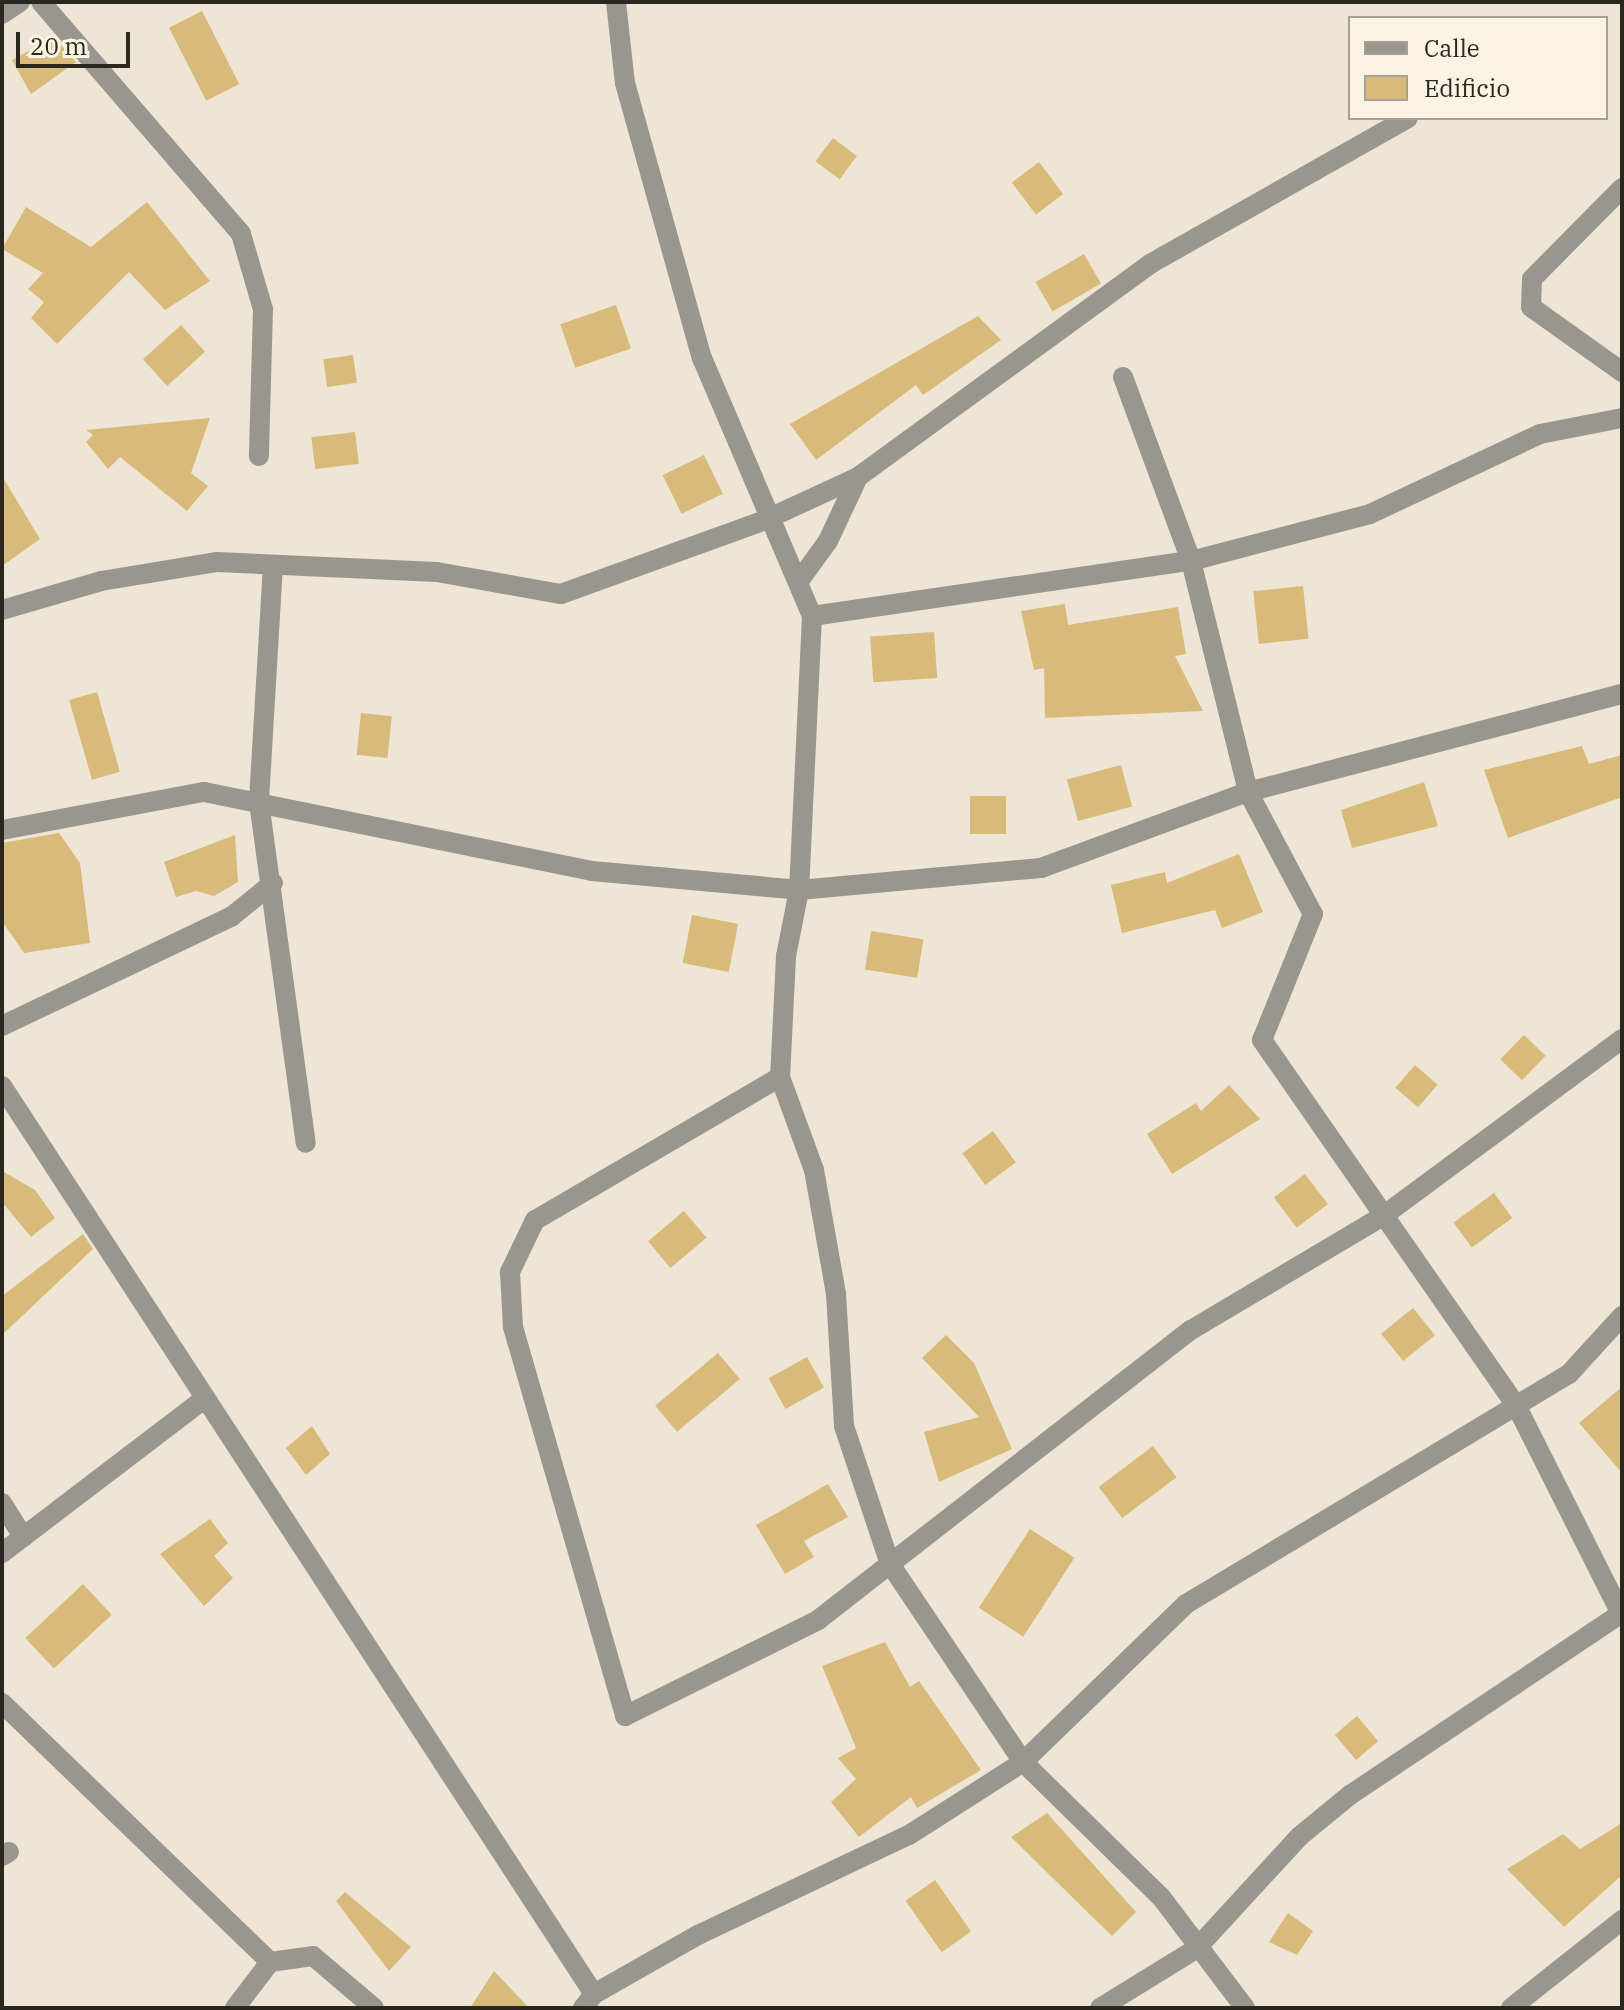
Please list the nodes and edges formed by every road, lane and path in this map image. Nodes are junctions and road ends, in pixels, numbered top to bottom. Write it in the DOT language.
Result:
graph roads {
  1 [pos="20,2"];
  2 [pos="41,2"];
  3 [pos="616,2"];
  4 [pos="2,14"];
  5 [pos="1404,120"];
  6 [pos="1622,188"];
  7 [pos="1622,372"];
  8 [pos="1123,377"];
  9 [pos="1622,418"];
  10 [pos="259,456"];
  11 [pos="858,477"];
  12 [pos="765,520"];
  13 [pos="1191,561"];
  14 [pos="273,565"];
  15 [pos="799,581"];
  16 [pos="2,610"];
  17 [pos="812,616"];
  18 [pos="1622,694"];
  19 [pos="1248,792"];
  20 [pos="259,802"];
  21 [pos="2,830"];
  22 [pos="273,883"];
  23 [pos="799,890"];
  24 [pos="2,1026"];
  25 [pos="1622,1039"];
  26 [pos="780,1077"];
  27 [pos="2,1086"];
  28 [pos="306,1143"];
  29 [pos="1383,1216"];
  30 [pos="1622,1316"];
  31 [pos="204,1399"];
  32 [pos="1517,1407"];
  33 [pos="2,1503"];
  34 [pos="23,1537"];
  35 [pos="2,1553"];
  36 [pos="890,1564"];
  37 [pos="1622,1614"];
  38 [pos="2,1703"];
  39 [pos="1023,1762"];
  40 [pos="1622,1920"];
  41 [pos="1196,1949"];
  42 [pos="270,1962"];
  43 [pos="589,2001"];
  44 [pos="235,2008"];
  45 [pos="374,2008"];
  46 [pos="1100,2008"];
  47 [pos="1245,2008"];
  48 [pos="1511,2008"];
  1 -- 4 [label="street"];
  2 -- 10 [label="street"];
  3 -- 12 [label="street"];
  5 -- 11 [label="street"];
  6 -- 7 [label="street"];
  8 -- 13 [label="street"];
  9 -- 13 [label="street"];
  11 -- 12 [label="street"];
  11 -- 15 [label="street"];
  12 -- 14 [label="street"];
  12 -- 15 [label="street"];
  13 -- 17 [label="street"];
  13 -- 19 [label="street"];
  14 -- 16 [label="street"];
  14 -- 20 [label="street"];
  15 -- 17 [label="street"];
  17 -- 23 [label="street"];
  18 -- 19 [label="street"];
  19 -- 23 [label="street"];
  19 -- 29 [label="street"];
  20 -- 21 [label="street"];
  20 -- 22 [label="street"];
  20 -- 23 [label="street"];
  22 -- 24 [label="street"];
  22 -- 28 [label="street"];
  23 -- 26 [label="street"];
  25 -- 29 [label="street"];
  26 -- 36 [label="street"];
  26 -- 36 [label="street"];
  27 -- 31 [label="street"];
  29 -- 32 [label="street"];
  29 -- 36 [label="street"];
  30 -- 32 [label="street"];
  31 -- 34 [label="street"];
  31 -- 43 [label="street"];
  32 -- 37 [label="street"];
  32 -- 39 [label="street"];
  33 -- 34 [label="street"];
  34 -- 35 [label="street"];
  36 -- 39 [label="street"];
  37 -- 41 [label="street"];
  38 -- 42 [label="street"];
  39 -- 41 [label="street"];
  39 -- 43 [label="street"];
  40 -- 48 [label="street"];
  41 -- 46 [label="street"];
  41 -- 47 [label="street"];
  42 -- 44 [label="street"];
  42 -- 45 [label="street"];
}
